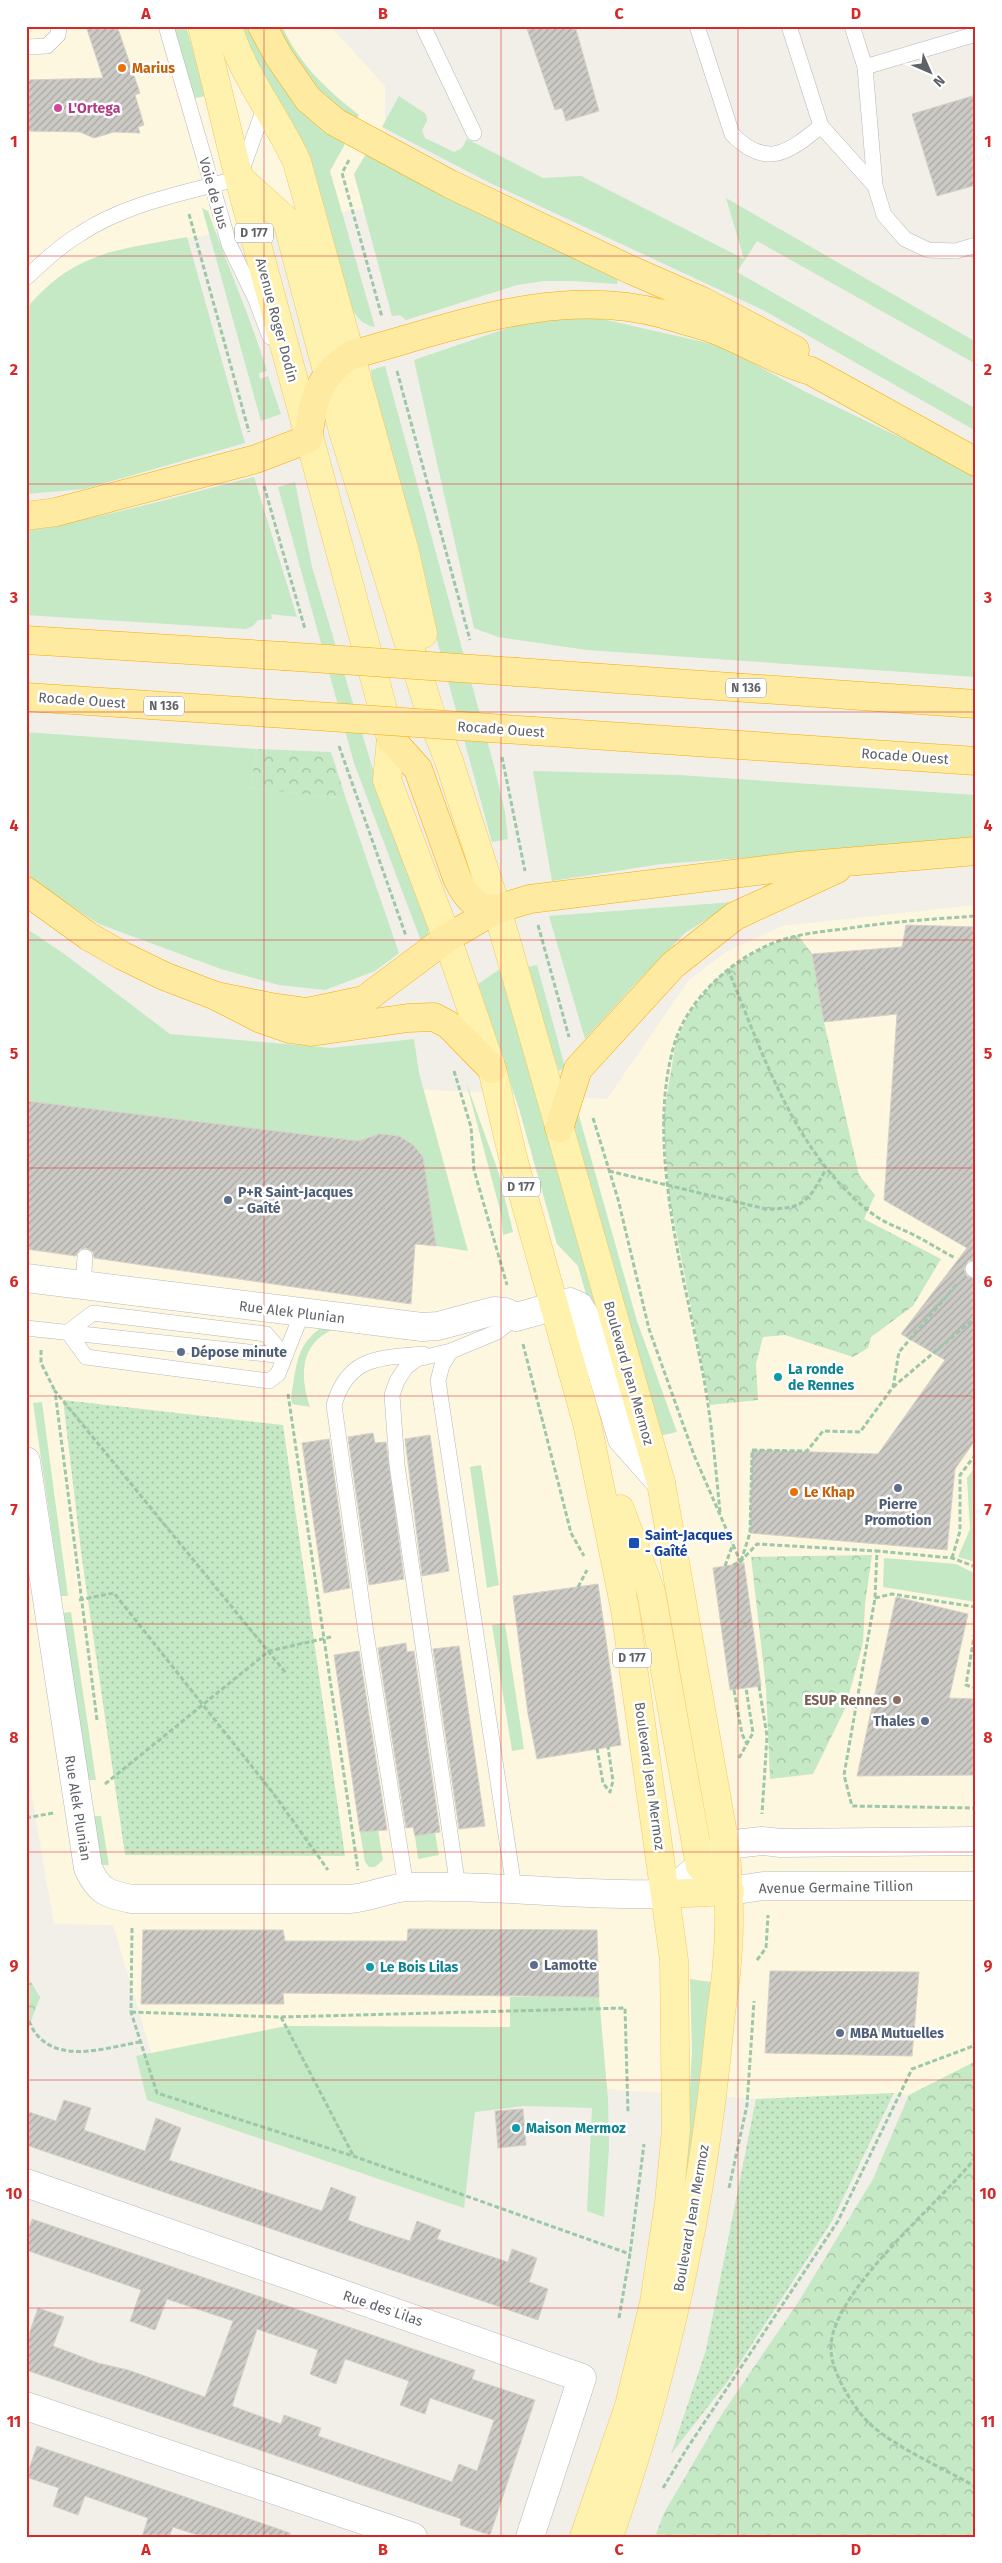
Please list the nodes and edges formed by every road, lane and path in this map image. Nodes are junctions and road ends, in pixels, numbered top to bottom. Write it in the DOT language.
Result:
graph roads {
  1 [pos="59,26"];
  2 [pos="166,26"];
  3 [pos="202,26"];
  4 [pos="228,26"];
  5 [pos="262,26"];
  6 [pos="423,26"];
  7 [pos="697,26"];
  8 [pos="789,26"];
  9 [pos="852,26"];
  10 [pos="976,34"];
  11 [pos="26,47"];
  12 [pos="865,67"];
  13 [pos="266,103"];
  14 [pos="821,126"];
  15 [pos="474,133"];
  16 [pos="361,137"];
  17 [pos="239,178"];
  18 [pos="212,186"];
  19 [pos="875,186"];
  20 [pos="183,193"];
  21 [pos="976,245"];
  22 [pos="44,262"];
  23 [pos="26,266"];
  24 [pos="26,278"];
  25 [pos="389,345"];
  26 [pos="351,355"];
  27 [pos="811,371"];
  28 [pos="328,374"];
  29 [pos="343,431"];
  30 [pos="308,439"];
  31 [pos="256,459"];
  32 [pos="976,462"];
  33 [pos="26,516"];
  34 [pos="26,640"];
  35 [pos="473,649"];
  36 [pos="26,697"];
  37 [pos="976,704"];
  38 [pos="391,739"];
  39 [pos="501,753"];
  40 [pos="449,761"];
  41 [pos="976,761"];
  42 [pos="976,851"];
  43 [pos="856,860"];
  44 [pos="26,891"];
  45 [pos="530,899"];
  46 [pos="497,909"];
  47 [pos="976,916"];
  48 [pos="448,938"];
  49 [pos="728,969"];
  50 [pos="216,996"];
  51 [pos="452,1066"];
  52 [pos="578,1068"];
  53 [pos="492,1069"];
  54 [pos="592,1115"];
  55 [pos="559,1128"];
  56 [pos="826,1169"];
  57 [pos="609,1170"];
  58 [pos="668,1184"];
  59 [pos="85,1257"];
  60 [pos="974,1270"];
  61 [pos="26,1278"];
  62 [pos="83,1284"];
  63 [pos="554,1305"];
  64 [pos="302,1313"];
  65 [pos="516,1317"];
  66 [pos="976,1317"];
  67 [pos="26,1328"];
  68 [pos="68,1332"];
  69 [pos="452,1351"];
  70 [pos="285,1356"];
  71 [pos="893,1387"];
  72 [pos="289,1388"];
  73 [pos="587,1423"];
  74 [pos="976,1454"];
  75 [pos="26,1461"];
  76 [pos="661,1483"];
  77 [pos="721,1515"];
  78 [pos="733,1543"];
  79 [pos="877,1551"];
  80 [pos="584,1558"];
  81 [pos="952,1558"];
  82 [pos="741,1562"];
  83 [pos="733,1565"];
  84 [pos="589,1566"];
  85 [pos="725,1566"];
  86 [pos="976,1567"];
  87 [pos="578,1587"];
  88 [pos="875,1598"];
  89 [pos="80,1599"];
  90 [pos="976,1607"];
  91 [pos="49,1608"];
  92 [pos="745,1622"];
  93 [pos="976,1625"];
  94 [pos="745,1628"];
  95 [pos="331,1636"];
  96 [pos="322,1637"];
  97 [pos="269,1651"];
  98 [pos="286,1673"];
  99 [pos="759,1686"];
  100 [pos="746,1688"];
  101 [pos="976,1688"];
  102 [pos="734,1690"];
  103 [pos="203,1706"];
  104 [pos="97,1726"];
  105 [pos="747,1744"];
  106 [pos="608,1747"];
  107 [pos="597,1748"];
  108 [pos="739,1758"];
  109 [pos="104,1775"];
  110 [pos="762,1798"];
  111 [pos="976,1808"];
  112 [pos="976,1841"];
  113 [pos="725,1845"];
  114 [pos="700,1866"];
  115 [pos="763,1886"];
  116 [pos="976,1886"];
  117 [pos="406,1887"];
  118 [pos="458,1888"];
  119 [pos="514,1888"];
  120 [pos="730,1892"];
  121 [pos="667,1894"];
  122 [pos="356,1898"];
  123 [pos="132,1899"];
  124 [pos="756,1967"];
  125 [pos="754,1991"];
  126 [pos="131,2012"];
  127 [pos="26,2014"];
  128 [pos="280,2017"];
  129 [pos="140,2042"];
  130 [pos="976,2045"];
  131 [pos="748,2079"];
  132 [pos="628,2114"];
  133 [pos="644,2140"];
  134 [pos="353,2156"];
  135 [pos="976,2157"];
  136 [pos="26,2183"];
  137 [pos="630,2254"];
  138 [pos="618,2322"];
  139 [pos="26,2406"];
  140 [pos="976,2487"];
  141 [pos="663,2488"];
  142 [pos="413,2537"];
  143 [pos="530,2537"];
  144 [pos="584,2537"];
  145 [pos="609,2537"];
  1 -- 11 [label="lane"];
  2 -- 18 [label="lane, Voie de bus"];
  3 -- 17 [label="main road, Avenue Roger Dodin / D 177"];
  4 -- 13 [label="main road"];
  5 -- 16 [label="highway"];
  6 -- 15 [label="lane"];
  7 -- 14 [label="lane"];
  8 -- 14 [label="lane"];
  9 -- 12 [label="lane"];
  10 -- 12 [label="lane"];
  12 -- 19 [label="lane"];
  13 -- 17 [label="lane"];
  13 -- 26 [label="main road"];
  14 -- 19 [label="lane"];
  16 -- 25 [label="path"];
  16 -- 27 [label="highway"];
  17 -- 18 [label="lane"];
  17 -- 28 [label="main road"];
  17 -- 30 [label="main road, Avenue Roger Dodin / D 177"];
  18 -- 20 [label="lane"];
  18 -- 30 [label="lane, Voie de bus"];
  19 -- 21 [label="lane"];
  20 -- 22 [label="lane"];
  20 -- 31 [label="path"];
  22 -- 23 [label="lane"];
  22 -- 24 [label="lane"];
  25 -- 26 [label="highway"];
  25 -- 27 [label="highway"];
  25 -- 35 [label="path"];
  26 -- 28 [label="highway"];
  26 -- 40 [label="main road"];
  27 -- 32 [label="highway"];
  28 -- 29 [label="main road"];
  28 -- 30 [label="highway"];
  29 -- 30 [label="main road"];
  29 -- 40 [label="main road"];
  30 -- 31 [label="highway"];
  30 -- 38 [label="main road, D 177"];
  31 -- 33 [label="highway"];
  34 -- 37 [label="highway, N 136, bridge"];
  36 -- 41 [label="highway, Rocade Ouest / N 136, bridge"];
  38 -- 46 [label="highway"];
  38 -- 48 [label="main road, D 177"];
  39 -- 45 [label="path"];
  40 -- 46 [label="main road, Boulevard Jean Mermoz"];
  42 -- 43 [label="highway"];
  43 -- 45 [label="highway"];
  43 -- 52 [label="highway"];
  44 -- 50 [label="highway"];
  45 -- 46 [label="highway"];
  45 -- 52 [label="path"];
  46 -- 48 [label="highway"];
  46 -- 55 [label="main road, Boulevard Jean Mermoz"];
  47 -- 49 [label="path"];
  48 -- 50 [label="highway"];
  48 -- 53 [label="main road, Boulevard Jean Mermoz / D 177"];
  49 -- 56 [label="path"];
  49 -- 58 [label="path"];
  50 -- 53 [label="highway"];
  51 -- 65 [label="path"];
  52 -- 55 [label="highway"];
  53 -- 63 [label="main road, Boulevard Jean Mermoz / D 177"];
  54 -- 57 [label="path"];
  55 -- 76 [label="main road, Boulevard Jean Mermoz"];
  56 -- 58 [label="path"];
  56 -- 60 [label="path"];
  57 -- 58 [label="path"];
  57 -- 77 [label="path"];
  58 -- 77 [label="path"];
  59 -- 62 [label="lane"];
  60 -- 71 [label="path"];
  61 -- 62 [label="street, Rue Alek Plunian"];
  62 -- 64 [label="street, Rue Alek Plunian"];
  63 -- 65 [label="street"];
  63 -- 73 [label="main road, Boulevard Jean Mermoz / D 177"];
  63 -- 76 [label="street"];
  64 -- 65 [label="street, Rue Alek Plunian"];
  64 -- 70 [label="lane"];
  65 -- 69 [label="lane"];
  65 -- 80 [label="path"];
  66 -- 71 [label="path"];
  67 -- 68 [label="lane"];
  68 -- 70 [label="lane"];
  68 -- 70 [label="lane"];
  68 -- 70 [label="lane"];
  69 -- 117 [label="lane"];
  69 -- 118 [label="lane"];
  69 -- 119 [label="lane"];
  71 -- 82 [label="path"];
  72 -- 96 [label="path"];
  73 -- 114 [label="main road, Boulevard Jean Mermoz / D 177"];
  73 -- 121 [label="main road, Boulevard Jean Mermoz / D 177"];
  74 -- 81 [label="path"];
  75 -- 91 [label="street, Rue Alek Plunian"];
  76 -- 113 [label="main road, Boulevard Jean Mermoz"];
  77 -- 78 [label="path"];
  78 -- 82 [label="path"];
  78 -- 85 [label="path"];
  79 -- 81 [label="path"];
  79 -- 82 [label="path"];
  79 -- 88 [label="path"];
  81 -- 86 [label="path"];
  82 -- 83 [label="path"];
  84 -- 87 [label="path"];
  88 -- 90 [label="path"];
  88 -- 111 [label="path"];
  89 -- 91 [label="path"];
  89 -- 97 [label="path"];
  89 -- 103 [label="path"];
  89 -- 104 [label="path"];
  91 -- 123 [label="street, Rue Alek Plunian"];
  92 -- 94 [label="path"];
  93 -- 101 [label="path"];
  95 -- 96 [label="path"];
  96 -- 97 [label="path"];
  96 -- 122 [label="path"];
  97 -- 98 [label="path"];
  97 -- 103 [label="path"];
  99 -- 110 [label="path"];
  100 -- 105 [label="path"];
  102 -- 105 [label="path"];
  103 -- 109 [label="path"];
  103 -- 122 [label="path"];
  105 -- 108 [label="path"];
  106 -- 107 [label="path"];
  112 -- 113 [label="street"];
  113 -- 114 [label="street"];
  113 -- 120 [label="main road, Boulevard Jean Mermoz"];
  114 -- 120 [label="main road"];
  114 -- 121 [label="street"];
  115 -- 116 [label="street, Avenue Germaine Tillion"];
  115 -- 120 [label="street, Avenue Germaine Tillion"];
  115 -- 124 [label="path"];
  117 -- 118 [label="street, Rue Alek Plunian"];
  117 -- 122 [label="street, Rue Alek Plunian"];
  118 -- 119 [label="street, Rue Alek Plunian"];
  119 -- 121 [label="street, Rue Alek Plunian"];
  120 -- 121 [label="main road, Avenue Germaine Tillion"];
  120 -- 145 [label="main road, Boulevard Jean Mermoz"];
  121 -- 144 [label="main road, Boulevard Jean Mermoz"];
  122 -- 123 [label="street, Rue Alek Plunian"];
  123 -- 126 [label="path"];
  125 -- 131 [label="path"];
  126 -- 128 [label="path"];
  126 -- 129 [label="path"];
  127 -- 129 [label="path"];
  128 -- 132 [label="path"];
  128 -- 134 [label="path"];
  129 -- 134 [label="path"];
  130 -- 141 [label="path"];
  133 -- 137 [label="path"];
  134 -- 137 [label="path"];
  135 -- 140 [label="path"];
  136 -- 143 [label="street, Rue des Lilas"];
  137 -- 138 [label="path"];
  139 -- 142 [label="street"];
}
